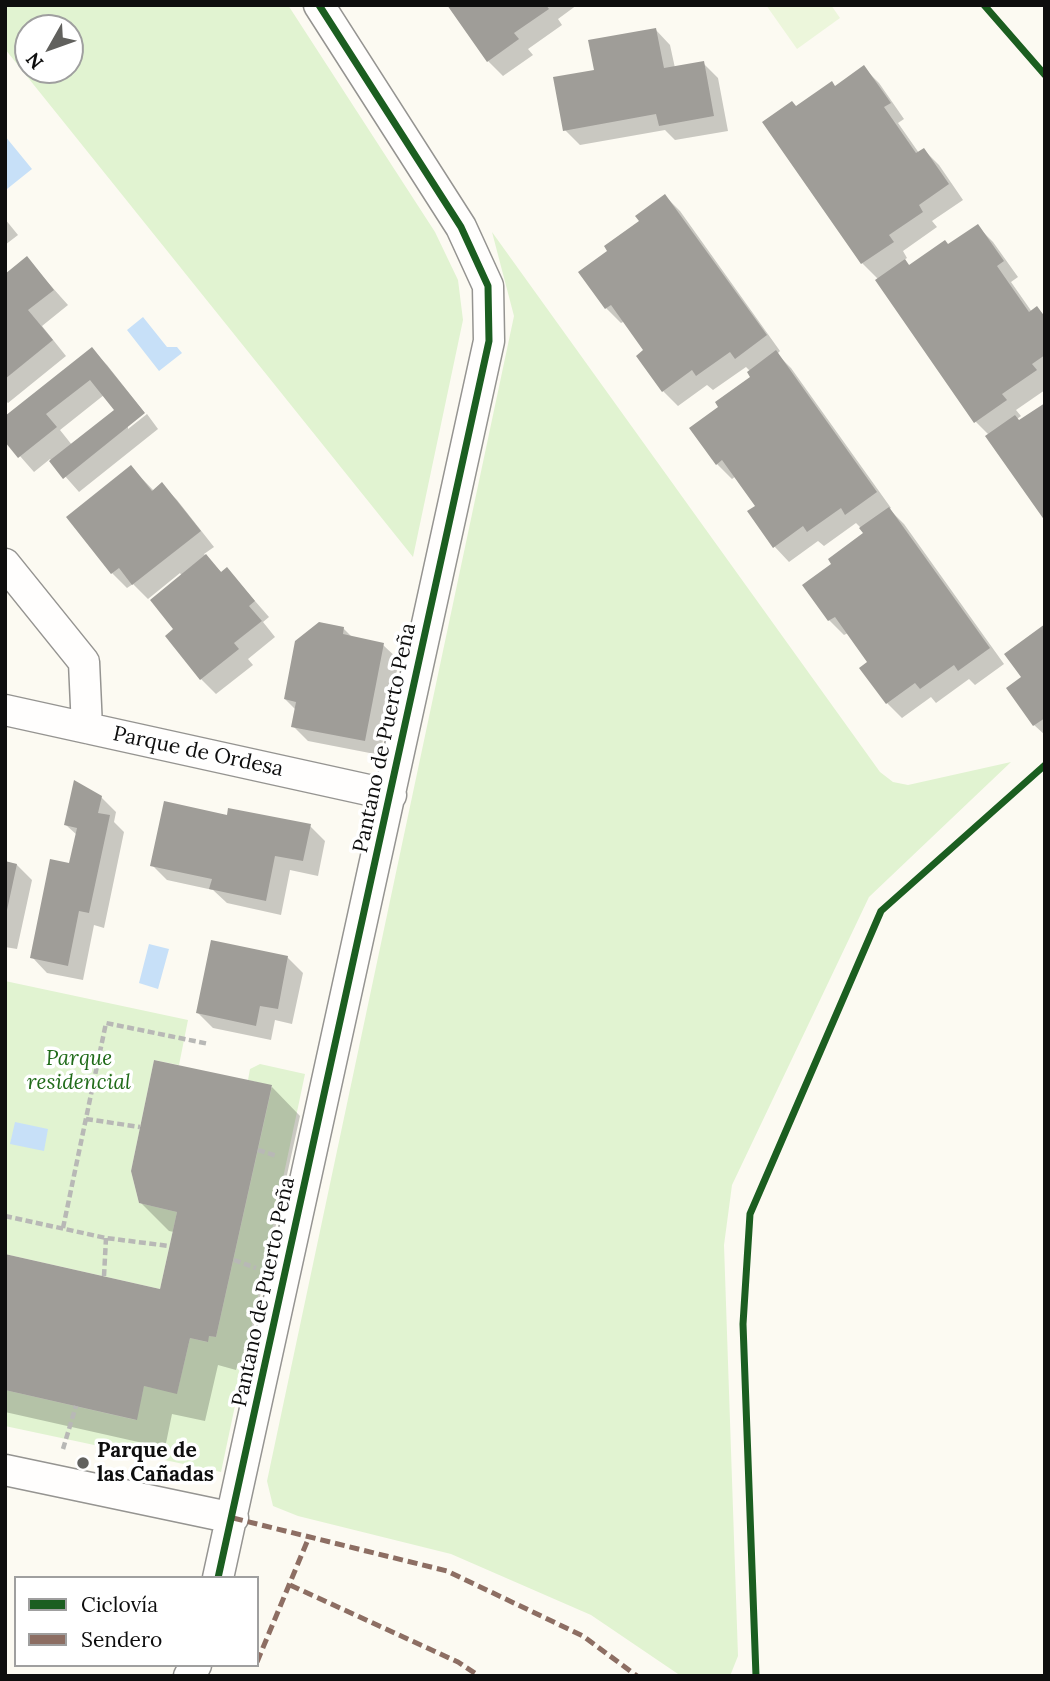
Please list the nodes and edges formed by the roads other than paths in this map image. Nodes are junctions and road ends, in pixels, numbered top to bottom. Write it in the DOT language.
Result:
graph roads {
  1 [pos="319,5"];
  2 [pos="5,564"];
  3 [pos="5,710"];
  4 [pos="87,728"];
  5 [pos="391,795"];
  6 [pos="5,1470"];
  7 [pos="233,1518"];
  8 [pos="218,1576"];
  1 -- 5 [label="street, Pantano de Puerto Peña"];
  2 -- 4 [label="street"];
  3 -- 4 [label="street, Parque de Ordesa"];
  4 -- 5 [label="street, Parque de Ordesa"];
  5 -- 7 [label="street, Pantano de Puerto Peña"];
  6 -- 7 [label="street"];
  7 -- 8 [label="street, Pantano de Puerto Peña"];
}
